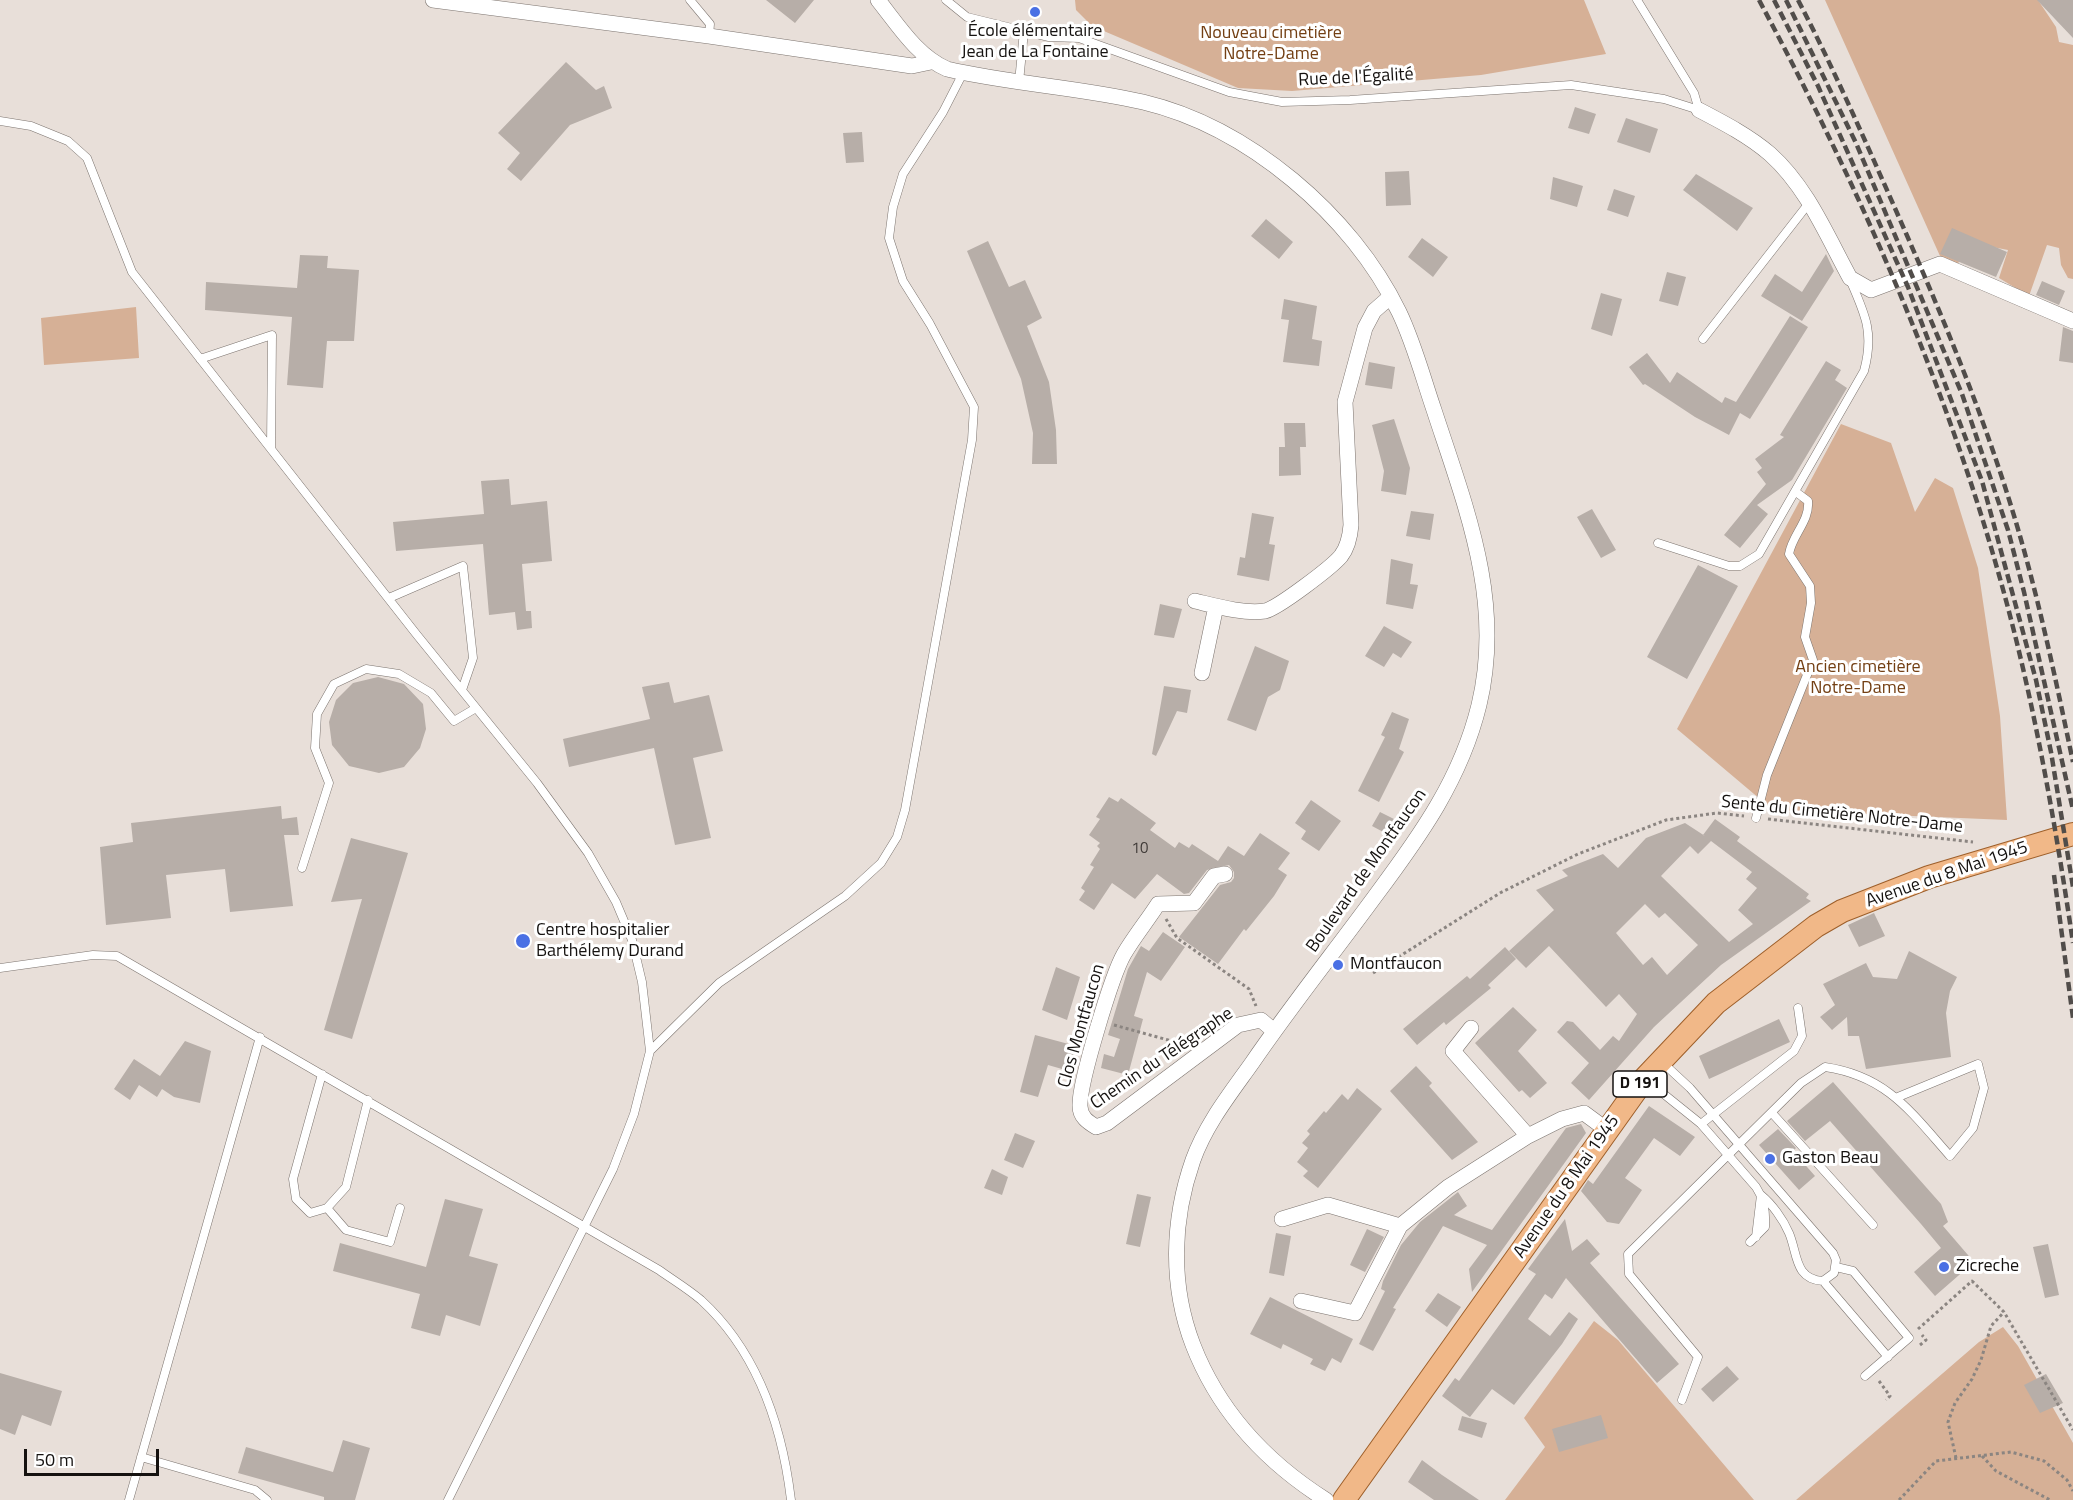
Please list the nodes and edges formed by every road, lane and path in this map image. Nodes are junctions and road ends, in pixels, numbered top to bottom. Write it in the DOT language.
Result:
graph roads {
  1 [pos="433,0"];
  2 [pos="690,0"];
  3 [pos="946,0"];
  4 [pos="1637,0"];
  5 [pos="884,2"];
  6 [pos="1024,31"];
  7 [pos="709,36"];
  8 [pos="931,62"];
  9 [pos="963,73"];
  10 [pos="1019,82"];
  11 [pos="1700,110"];
  12 [pos="0,121"];
  13 [pos="1809,203"];
  14 [pos="1850,278"];
  15 [pos="1390,297"];
  16 [pos="2073,321"];
  17 [pos="1703,339"];
  18 [pos="200,359"];
  19 [pos="271,449"];
  20 [pos="1796,492"];
  21 [pos="1658,543"];
  22 [pos="389,598"];
  23 [pos="1195,601"];
  24 [pos="1216,606"];
  25 [pos="1202,673"];
  26 [pos="462,690"];
  27 [pos="476,708"];
  28 [pos="1756,818"];
  29 [pos="2073,834"];
  30 [pos="1977,843"];
  31 [pos="302,868"];
  32 [pos="1225,874"];
  33 [pos="1158,904"];
  34 [pos="0,968"];
  35 [pos="1373,973"];
  36 [pos="1798,1008"];
  37 [pos="1261,1020"];
  38 [pos="1101,1021"];
  39 [pos="1471,1028"];
  40 [pos="1274,1031"];
  41 [pos="260,1037"];
  42 [pos="650,1051"];
  43 [pos="1204,1051"];
  44 [pos="1659,1060"];
  45 [pos="322,1074"];
  46 [pos="1644,1078"];
  47 [pos="1898,1097"];
  48 [pos="368,1101"];
  49 [pos="1080,1106"];
  50 [pos="1712,1113"];
  51 [pos="1772,1113"];
  52 [pos="1701,1124"];
  53 [pos="1607,1130"];
  54 [pos="1528,1136"];
  55 [pos="1737,1144"];
  56 [pos="1726,1155"];
  57 [pos="1761,1195"];
  58 [pos="327,1208"];
  59 [pos="400,1208"];
  60 [pos="1282,1219"];
  61 [pos="586,1225"];
  62 [pos="1873,1225"];
  63 [pos="1400,1226"];
  64 [pos="1753,1239"];
  65 [pos="1836,1267"];
  66 [pos="1823,1281"];
  67 [pos="1300,1301"];
  68 [pos="2004,1312"];
  69 [pos="1917,1348"];
  70 [pos="1888,1357"];
  71 [pos="1887,1374"];
  72 [pos="1865,1376"];
  73 [pos="1682,1400"];
  74 [pos="1886,1400"];
  75 [pos="2073,1430"];
  76 [pos="1982,1456"];
  77 [pos="141,1457"];
  78 [pos="1956,1458"];
  79 [pos="2073,1491"];
  80 [pos="129,1500"];
  81 [pos="267,1500"];
  82 [pos="448,1500"];
  83 [pos="791,1500"];
  84 [pos="1326,1500"];
  85 [pos="1344,1500"];
  86 [pos="1899,1500"];
  87 [pos="2050,1500"];
  1 -- 7 [label="street"];
  2 -- 7 [label="lane"];
  3 -- 6 [label="lane, Rue de l'Égalité"];
  4 -- 11 [label="lane"];
  5 -- 8 [label="street"];
  6 -- 10 [label="lane"];
  6 -- 11 [label="lane, Rue de l'Égalité"];
  7 -- 8 [label="street"];
  8 -- 9 [label="street, Boulevard de Montfaucon"];
  9 -- 10 [label="street, Boulevard de Montfaucon"];
  9 -- 42 [label="lane"];
  10 -- 15 [label="street, Boulevard de Montfaucon"];
  11 -- 13 [label="street, Rue de l'Égalité"];
  12 -- 18 [label="lane"];
  13 -- 14 [label="street, Rue de l'Égalité"];
  13 -- 17 [label="lane"];
  14 -- 16 [label="street"];
  14 -- 20 [label="lane"];
  15 -- 24 [label="street"];
  15 -- 40 [label="street, Boulevard de Montfaucon"];
  18 -- 19 [label="lane"];
  18 -- 19 [label="lane"];
  19 -- 22 [label="lane"];
  20 -- 21 [label="lane"];
  20 -- 28 [label="lane"];
  22 -- 26 [label="lane"];
  22 -- 26 [label="lane"];
  23 -- 24 [label="street"];
  24 -- 25 [label="street"];
  26 -- 27 [label="lane"];
  27 -- 31 [label="lane"];
  27 -- 42 [label="lane"];
  28 -- 30 [label="path, Sente du Cimetière Notre-Dame"];
  28 -- 35 [label="path, Sente du Cimetière Notre-Dame"];
  29 -- 44 [label="main road, Avenue du 8 Mai 1945 / D 191"];
  32 -- 33 [label="street"];
  33 -- 37 [label="path"];
  33 -- 38 [label="street, Clos Montfaucon"];
  34 -- 41 [label="lane"];
  36 -- 50 [label="lane"];
  37 -- 40 [label="street, Chemin du Télégraphe"];
  37 -- 43 [label="street, Chemin du Télégraphe"];
  38 -- 43 [label="path"];
  38 -- 49 [label="street, Clos Montfaucon"];
  39 -- 54 [label="street"];
  40 -- 84 [label="street, Boulevard de Montfaucon"];
  41 -- 45 [label="lane"];
  41 -- 77 [label="lane"];
  42 -- 61 [label="lane"];
  43 -- 49 [label="street, Chemin du Télégraphe"];
  44 -- 46 [label="main road, Avenue du 8 Mai 1945 / D 191"];
  44 -- 50 [label="lane"];
  45 -- 48 [label="lane"];
  45 -- 58 [label="lane"];
  46 -- 52 [label="lane"];
  46 -- 53 [label="main road, Avenue du 8 Mai 1945 / D 191"];
  47 -- 47 [label="lane"];
  47 -- 51 [label="lane"];
  48 -- 58 [label="lane"];
  48 -- 61 [label="lane"];
  50 -- 52 [label="lane"];
  50 -- 55 [label="lane"];
  51 -- 55 [label="lane"];
  51 -- 62 [label="lane"];
  52 -- 56 [label="lane"];
  53 -- 54 [label="street"];
  53 -- 85 [label="main road, Avenue du 8 Mai 1945 / D 191"];
  54 -- 63 [label="street"];
  55 -- 56 [label="lane"];
  55 -- 65 [label="lane"];
  56 -- 57 [label="lane"];
  56 -- 73 [label="lane"];
  57 -- 64 [label="lane"];
  57 -- 66 [label="lane"];
  58 -- 59 [label="lane"];
  60 -- 63 [label="street"];
  61 -- 82 [label="lane"];
  61 -- 83 [label="lane"];
  63 -- 67 [label="street"];
  65 -- 66 [label="lane"];
  65 -- 70 [label="lane"];
  66 -- 70 [label="lane"];
  68 -- 69 [label="path"];
  68 -- 75 [label="path"];
  68 -- 78 [label="path"];
  70 -- 72 [label="lane"];
  71 -- 74 [label="path"];
  76 -- 78 [label="path"];
  76 -- 79 [label="path"];
  76 -- 87 [label="path"];
  77 -- 80 [label="lane"];
  77 -- 81 [label="lane"];
  78 -- 86 [label="path"];
}
